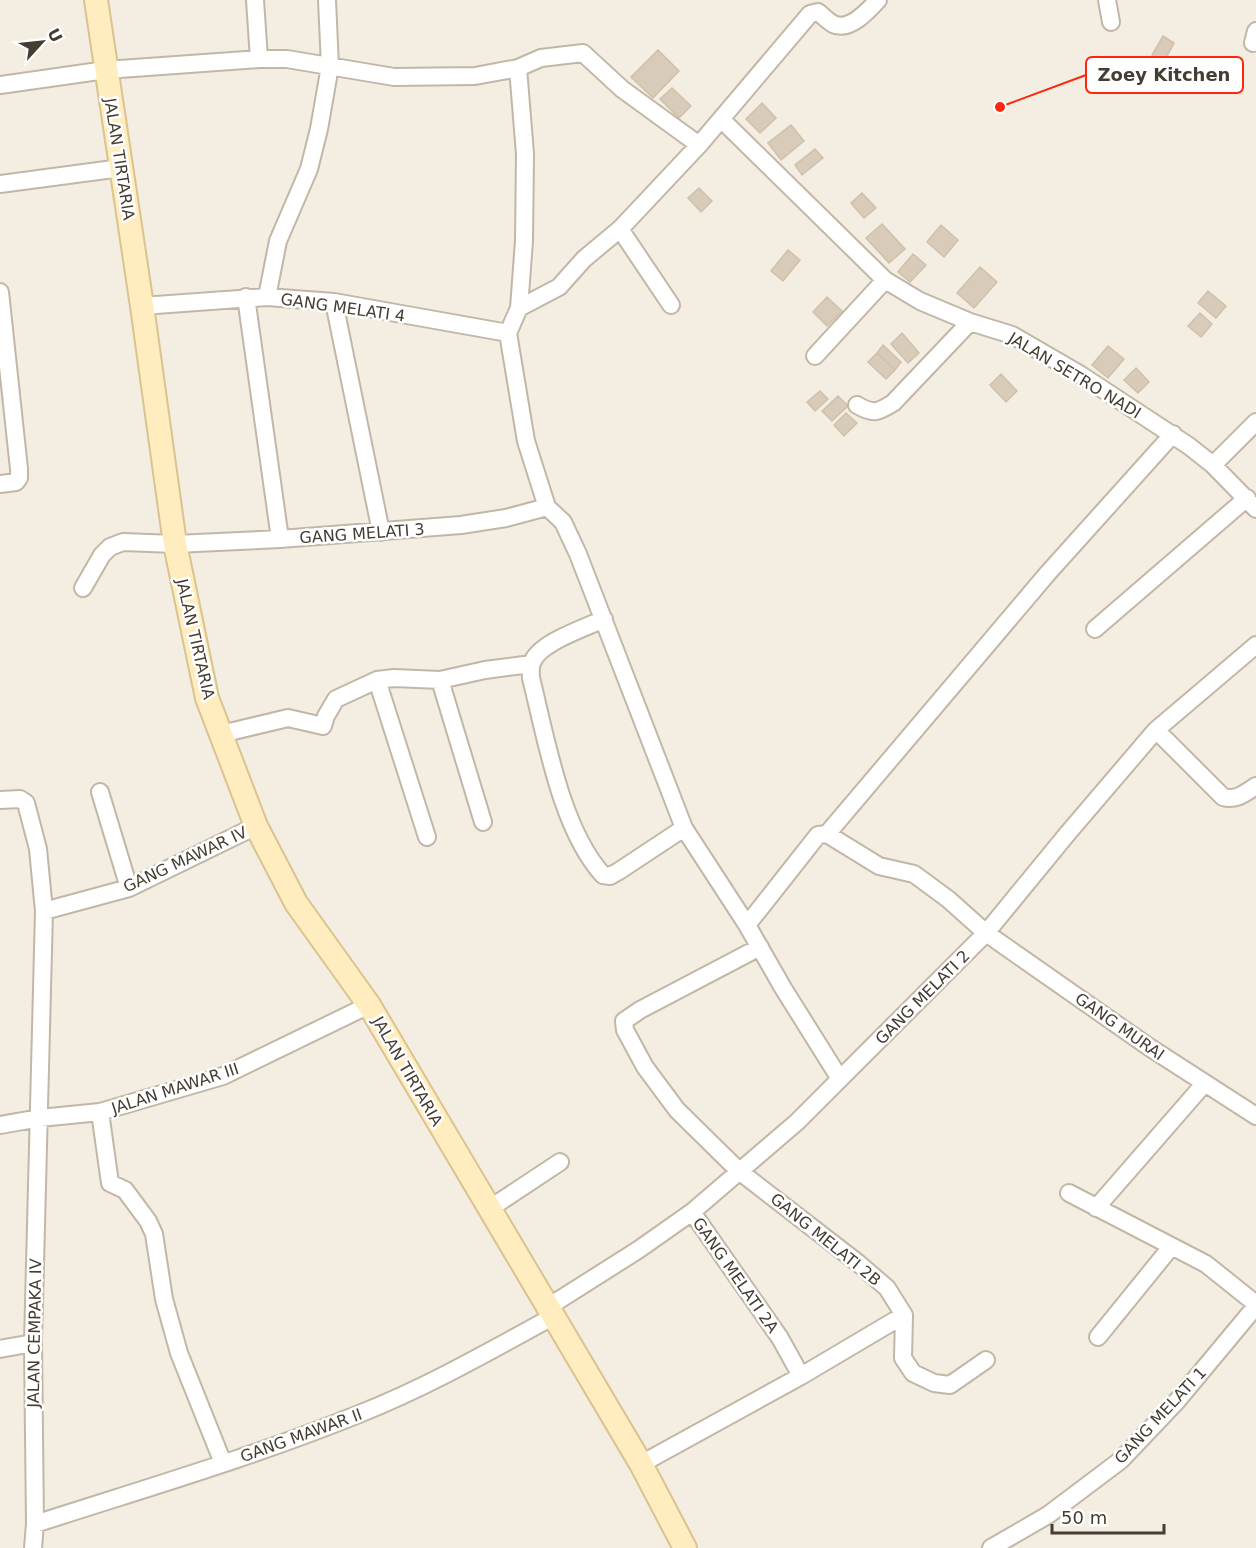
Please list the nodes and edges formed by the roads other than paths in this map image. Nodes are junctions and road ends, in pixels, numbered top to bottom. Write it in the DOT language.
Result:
graph roads {
  1 [pos="96,0"];
  2 [pos="255,0"];
  3 [pos="327,0"];
  4 [pos="878,0"];
  5 [pos="1107,0"];
  6 [pos="1111,22"];
  7 [pos="259,59"];
  8 [pos="330,66"];
  9 [pos="518,68"];
  10 [pos="106,70"];
  11 [pos="0,84"];
  12 [pos="721,119"];
  13 [pos="699,145"];
  14 [pos="122,168"];
  15 [pos="0,183"];
  16 [pos="620,229"];
  17 [pos="885,280"];
  18 [pos="0,292"];
  19 [pos="246,297"];
  20 [pos="267,297"];
  21 [pos="334,302"];
  22 [pos="671,305"];
  23 [pos="142,306"];
  24 [pos="519,308"];
  25 [pos="970,321"];
  26 [pos="508,333"];
  27 [pos="815,356"];
  28 [pos="857,405"];
  29 [pos="1256,422"];
  30 [pos="1173,434"];
  31 [pos="1213,465"];
  32 [pos="0,484"];
  33 [pos="1251,503"];
  34 [pos="547,507"];
  35 [pos="381,532"];
  36 [pos="280,539"];
  37 [pos="175,544"];
  38 [pos="83,588"];
  39 [pos="604,619"];
  40 [pos="1095,629"];
  41 [pos="1256,645"];
  42 [pos="531,664"];
  43 [pos="377,680"];
  44 [pos="440,680"];
  45 [pos="1156,730"];
  46 [pos="221,734"];
  47 [pos="1256,786"];
  48 [pos="100,792"];
  49 [pos="0,801"];
  50 [pos="483,822"];
  51 [pos="256,826"];
  52 [pos="684,828"];
  53 [pos="827,834"];
  54 [pos="427,837"];
  55 [pos="129,888"];
  56 [pos="44,911"];
  57 [pos="747,925"];
  58 [pos="986,933"];
  59 [pos="760,947"];
  60 [pos="369,1005"];
  61 [pos="840,1079"];
  62 [pos="1204,1084"];
  63 [pos="100,1112"];
  64 [pos="1256,1116"];
  65 [pos="40,1118"];
  66 [pos="0,1125"];
  67 [pos="560,1162"];
  68 [pos="739,1171"];
  69 [pos="1069,1193"];
  70 [pos="1096,1208"];
  71 [pos="489,1209"];
  72 [pos="692,1212"];
  73 [pos="1171,1248"];
  74 [pos="1256,1305"];
  75 [pos="551,1311"];
  76 [pos="904,1315"];
  77 [pos="1098,1337"];
  78 [pos="33,1343"];
  79 [pos="0,1348"];
  80 [pos="986,1360"];
  81 [pos="801,1376"];
  82 [pos="223,1463"];
  83 [pos="641,1464"];
  84 [pos="35,1524"];
  85 [pos="33,1548"];
  86 [pos="685,1548"];
  87 [pos="991,1548"];
  1 -- 10 [label="street, JALAN TIRTARIA"];
  2 -- 7 [label="street"];
  3 -- 8 [label="street"];
  4 -- 12 [label="street"];
  5 -- 6 [label="street"];
  7 -- 8 [label="street"];
  7 -- 10 [label="street"];
  8 -- 9 [label="street"];
  8 -- 20 [label="street"];
  9 -- 13 [label="street"];
  9 -- 24 [label="street"];
  10 -- 11 [label="street"];
  10 -- 14 [label="street, JALAN TIRTARIA"];
  12 -- 13 [label="street"];
  12 -- 17 [label="street, JALAN SETRO NADI"];
  13 -- 16 [label="street"];
  14 -- 15 [label="street"];
  14 -- 23 [label="street, JALAN TIRTARIA"];
  16 -- 22 [label="street"];
  16 -- 24 [label="street"];
  17 -- 25 [label="street, JALAN SETRO NADI"];
  17 -- 27 [label="street"];
  18 -- 32 [label="street"];
  19 -- 20 [label="street, GANG MELATI 4"];
  19 -- 23 [label="street, GANG MELATI 4"];
  19 -- 36 [label="street"];
  20 -- 21 [label="street, GANG MELATI 4"];
  21 -- 26 [label="street, GANG MELATI 4"];
  21 -- 35 [label="street"];
  23 -- 37 [label="street, JALAN TIRTARIA"];
  24 -- 26 [label="street"];
  25 -- 28 [label="street"];
  25 -- 30 [label="street, JALAN SETRO NADI"];
  26 -- 34 [label="street"];
  29 -- 31 [label="street"];
  30 -- 31 [label="street, JALAN SETRO NADI"];
  30 -- 53 [label="street"];
  31 -- 33 [label="street, JALAN SETRO NADI"];
  33 -- 40 [label="street"];
  34 -- 35 [label="street, GANG MELATI 3"];
  34 -- 39 [label="street"];
  35 -- 36 [label="street, GANG MELATI 3"];
  36 -- 37 [label="street, GANG MELATI 3"];
  37 -- 38 [label="street, GANG MELATI 3"];
  37 -- 46 [label="street, JALAN TIRTARIA"];
  39 -- 42 [label="street"];
  39 -- 52 [label="street"];
  41 -- 45 [label="street, GANG MELATI 2"];
  42 -- 44 [label="street"];
  42 -- 52 [label="street"];
  43 -- 44 [label="street"];
  43 -- 46 [label="street"];
  43 -- 54 [label="street"];
  44 -- 50 [label="street"];
  45 -- 47 [label="street"];
  45 -- 58 [label="street, GANG MELATI 2"];
  46 -- 51 [label="street, JALAN TIRTARIA"];
  48 -- 55 [label="street"];
  49 -- 56 [label="street, JALAN CEMPAKA IV"];
  51 -- 55 [label="street, GANG MAWAR IV"];
  51 -- 60 [label="street, JALAN TIRTARIA"];
  52 -- 57 [label="street"];
  53 -- 57 [label="street"];
  53 -- 58 [label="street, GANG MURAI"];
  55 -- 56 [label="street, GANG MAWAR IV"];
  56 -- 65 [label="street, JALAN CEMPAKA IV"];
  57 -- 59 [label="street"];
  58 -- 61 [label="street, GANG MELATI 2"];
  58 -- 62 [label="street, GANG MURAI"];
  59 -- 61 [label="street"];
  59 -- 68 [label="street, GANG MELATI 2B"];
  60 -- 63 [label="street, JALAN MAWAR III"];
  60 -- 71 [label="street, JALAN TIRTARIA"];
  61 -- 68 [label="street, GANG MELATI 2"];
  62 -- 64 [label="street, GANG MURAI"];
  62 -- 70 [label="street"];
  63 -- 65 [label="street, JALAN MAWAR III"];
  63 -- 82 [label="street"];
  65 -- 66 [label="street, JALAN MAWAR III"];
  65 -- 78 [label="street, JALAN CEMPAKA IV"];
  67 -- 71 [label="street"];
  68 -- 72 [label="street, GANG MELATI 2"];
  68 -- 76 [label="street, GANG MELATI 2B"];
  69 -- 70 [label="street"];
  70 -- 73 [label="street"];
  71 -- 75 [label="street, JALAN TIRTARIA"];
  72 -- 75 [label="street, GANG MELATI 2"];
  72 -- 81 [label="street, GANG MELATI 2A"];
  73 -- 74 [label="street"];
  73 -- 77 [label="street"];
  74 -- 87 [label="street, GANG MELATI 1"];
  75 -- 82 [label="street, GANG MAWAR II"];
  75 -- 83 [label="street, JALAN TIRTARIA"];
  76 -- 80 [label="street"];
  76 -- 81 [label="street"];
  78 -- 79 [label="street"];
  78 -- 84 [label="street, JALAN CEMPAKA IV"];
  81 -- 83 [label="street"];
  82 -- 84 [label="street, GANG MAWAR II"];
  83 -- 86 [label="street, JALAN TIRTARIA"];
  84 -- 85 [label="street, JALAN CEMPAKA IV"];
}
